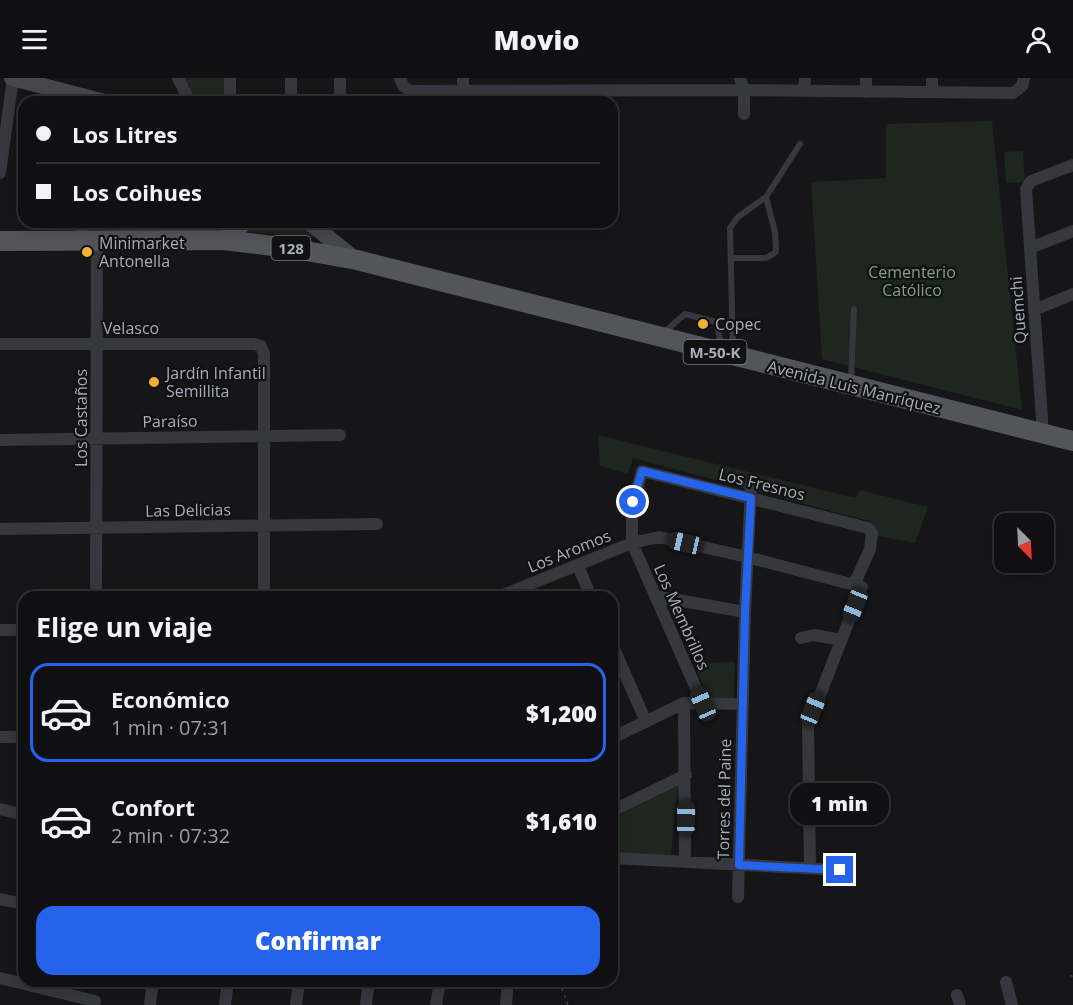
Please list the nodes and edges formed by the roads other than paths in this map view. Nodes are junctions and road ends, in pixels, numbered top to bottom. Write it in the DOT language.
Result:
graph roads {
  1 [pos="12,78"];
  2 [pos="178,78"];
  3 [pos="230,78"];
  4 [pos="291,78"];
  5 [pos="340,78"];
  6 [pos="866,78"];
  7 [pos="932,78"];
  8 [pos="1024,78"];
  9 [pos="401,82"];
  10 [pos="463,84"];
  11 [pos="526,84"];
  12 [pos="588,84"];
  13 [pos="647,84"];
  14 [pos="742,84"];
  15 [pos="805,84"];
  16 [pos="866,92"];
  17 [pos="932,92"];
  18 [pos="82,96"];
  19 [pos="187,96"];
  20 [pos="230,96"];
  21 [pos="291,96"];
  22 [pos="340,96"];
  23 [pos="744,114"];
  24 [pos="800,144"];
  25 [pos="1073,165"];
  26 [pos="0,173"];
  27 [pos="766,197"];
  28 [pos="236,228"];
  29 [pos="317,228"];
  30 [pos="1073,231"];
  31 [pos="88,234"];
  32 [pos="224,240"];
  33 [pos="0,241"];
  34 [pos="1030,248"];
  35 [pos="732,258"];
  36 [pos="357,260"];
  37 [pos="1073,294"];
  38 [pos="1053,303"];
  39 [pos="1073,306"];
  40 [pos="854,309"];
  41 [pos="1034,310"];
  42 [pos="657,337"];
  43 [pos="0,344"];
  44 [pos="97,344"];
  45 [pos="729,355"];
  46 [pos="850,386"];
  47 [pos="1043,434"];
  48 [pos="340,435"];
  49 [pos="265,436"];
  50 [pos="97,439"];
  51 [pos="0,440"];
  52 [pos="1073,441"];
  53 [pos="751,492"];
  54 [pos="377,524"];
  55 [pos="265,525"];
  56 [pos="97,527"];
  57 [pos="0,528"];
  58 [pos="632,543"];
  59 [pos="747,557"];
  60 [pos="578,567"];
  61 [pos="858,586"];
  62 [pos="96,591"];
  63 [pos="264,591"];
  64 [pos="524,591"];
  65 [pos="588,591"];
  66 [pos="655,597"];
  67 [pos="745,612"];
  68 [pos="0,630"];
  69 [pos="18,630"];
  70 [pos="801,638"];
  71 [pos="841,640"];
  72 [pos="618,658"];
  73 [pos="684,703"];
  74 [pos="703,704"];
  75 [pos="743,704"];
  76 [pos="646,722"];
  77 [pos="618,735"];
  78 [pos="0,737"];
  79 [pos="18,737"];
  80 [pos="686,775"];
  81 [pos="618,808"];
  82 [pos="0,809"];
  83 [pos="18,814"];
  84 [pos="618,858"];
  85 [pos="685,862"];
  86 [pos="739,865"];
  87 [pos="810,868"];
  88 [pos="840,870"];
  89 [pos="738,897"];
  90 [pos="0,898"];
  91 [pos="18,902"];
  92 [pos="0,978"];
  93 [pos="18,981"];
  94 [pos="1006,982"];
  95 [pos="60,987"];
  96 [pos="152,987"];
  97 [pos="227,987"];
  98 [pos="298,987"];
  99 [pos="368,987"];
  100 [pos="439,987"];
  101 [pos="508,987"];
  102 [pos="95,1001"];
  103 [pos="150,1005"];
  104 [pos="225,1005"];
  105 [pos="296,1005"];
  106 [pos="366,1005"];
  107 [pos="436,1005"];
  108 [pos="506,1005"];
  109 [pos="1012,1005"];
  1 -- 18 [label="main road"];
  1 -- 26 [label="street"];
  2 -- 19 [label="street"];
  3 -- 20 [label="street"];
  4 -- 21 [label="street"];
  5 -- 22 [label="street"];
  6 -- 16 [label="street"];
  7 -- 17 [label="street"];
  8 -- 17 [label="street"];
  9 -- 10 [label="street"];
  10 -- 11 [label="street"];
  11 -- 12 [label="street"];
  12 -- 13 [label="street"];
  13 -- 14 [label="street"];
  14 -- 15 [label="street"];
  14 -- 23 [label="street"];
  15 -- 16 [label="street"];
  16 -- 17 [label="street"];
  24 -- 27 [label="lane"];
  25 -- 34 [label="street, Quemchi"];
  27 -- 35 [label="lane"];
  27 -- 35 [label="lane"];
  28 -- 32 [label="main road"];
  29 -- 36 [label="main road"];
  30 -- 34 [label="street"];
  31 -- 32 [label="main road, 128"];
  31 -- 33 [label="main road, 128"];
  31 -- 44 [label="street, Los Castaños"];
  32 -- 36 [label="main road, 128"];
  34 -- 41 [label="street, Quemchi"];
  35 -- 45 [label="lane"];
  36 -- 42 [label="main road, Avenida Luis Manríquez / M-50-K"];
  37 -- 38 [label="street"];
  38 -- 39 [label="street"];
  38 -- 41 [label="street"];
  40 -- 46 [label="lane"];
  41 -- 47 [label="street, Quemchi"];
  42 -- 45 [label="main road, Avenida Luis Manríquez / M-50-K"];
  42 -- 45 [label="lane"];
  43 -- 44 [label="street, Velasco"];
  44 -- 49 [label="street, Velasco"];
  44 -- 50 [label="street, Los Castaños"];
  45 -- 46 [label="main road, Avenida Luis Manríquez / M-50-K"];
  46 -- 47 [label="main road, Avenida Luis Manríquez / M-50-K"];
  47 -- 52 [label="main road, Avenida Luis Manríquez / M-50-K"];
  48 -- 49 [label="street, Paraíso"];
  49 -- 50 [label="street, Paraíso"];
  49 -- 55 [label="street"];
  50 -- 51 [label="street, Paraíso"];
  50 -- 56 [label="street, Los Castaños"];
  53 -- 58 [label="street, Los Fresnos"];
  53 -- 59 [label="street, Torres del Paine"];
  53 -- 61 [label="street, Los Fresnos"];
  54 -- 55 [label="street, Las Delicias"];
  55 -- 56 [label="street, Las Delicias"];
  55 -- 63 [label="street"];
  56 -- 57 [label="street, Las Delicias"];
  56 -- 62 [label="street, Los Castaños"];
  58 -- 59 [label="street, Los Aromos"];
  58 -- 60 [label="street, Los Aromos"];
  58 -- 66 [label="street, Los Membrillos"];
  59 -- 61 [label="street, Los Aromos"];
  59 -- 67 [label="street, Torres del Paine"];
  60 -- 64 [label="street, Los Aromos"];
  60 -- 65 [label="street"];
  61 -- 71 [label="street"];
  66 -- 67 [label="street"];
  66 -- 74 [label="street, Los Membrillos"];
  67 -- 75 [label="street, Torres del Paine"];
  68 -- 69 [label="street"];
  70 -- 71 [label="street"];
  71 -- 87 [label="street"];
  72 -- 76 [label="street"];
  73 -- 74 [label="street"];
  73 -- 76 [label="street"];
  73 -- 80 [label="street"];
  74 -- 75 [label="street"];
  75 -- 86 [label="street, Torres del Paine"];
  76 -- 77 [label="street"];
  78 -- 79 [label="street"];
  80 -- 81 [label="street"];
  80 -- 85 [label="street"];
  82 -- 83 [label="street"];
  84 -- 85 [label="street"];
  85 -- 86 [label="street"];
  86 -- 87 [label="street"];
  86 -- 89 [label="street, Torres del Paine"];
  87 -- 88 [label="street"];
  90 -- 91 [label="street"];
  92 -- 93 [label="street"];
  94 -- 109 [label="street"];
  95 -- 102 [label="street"];
  96 -- 103 [label="street"];
  97 -- 104 [label="street"];
  98 -- 105 [label="street"];
  99 -- 106 [label="street"];
  100 -- 107 [label="street"];
  101 -- 108 [label="street"];
}
